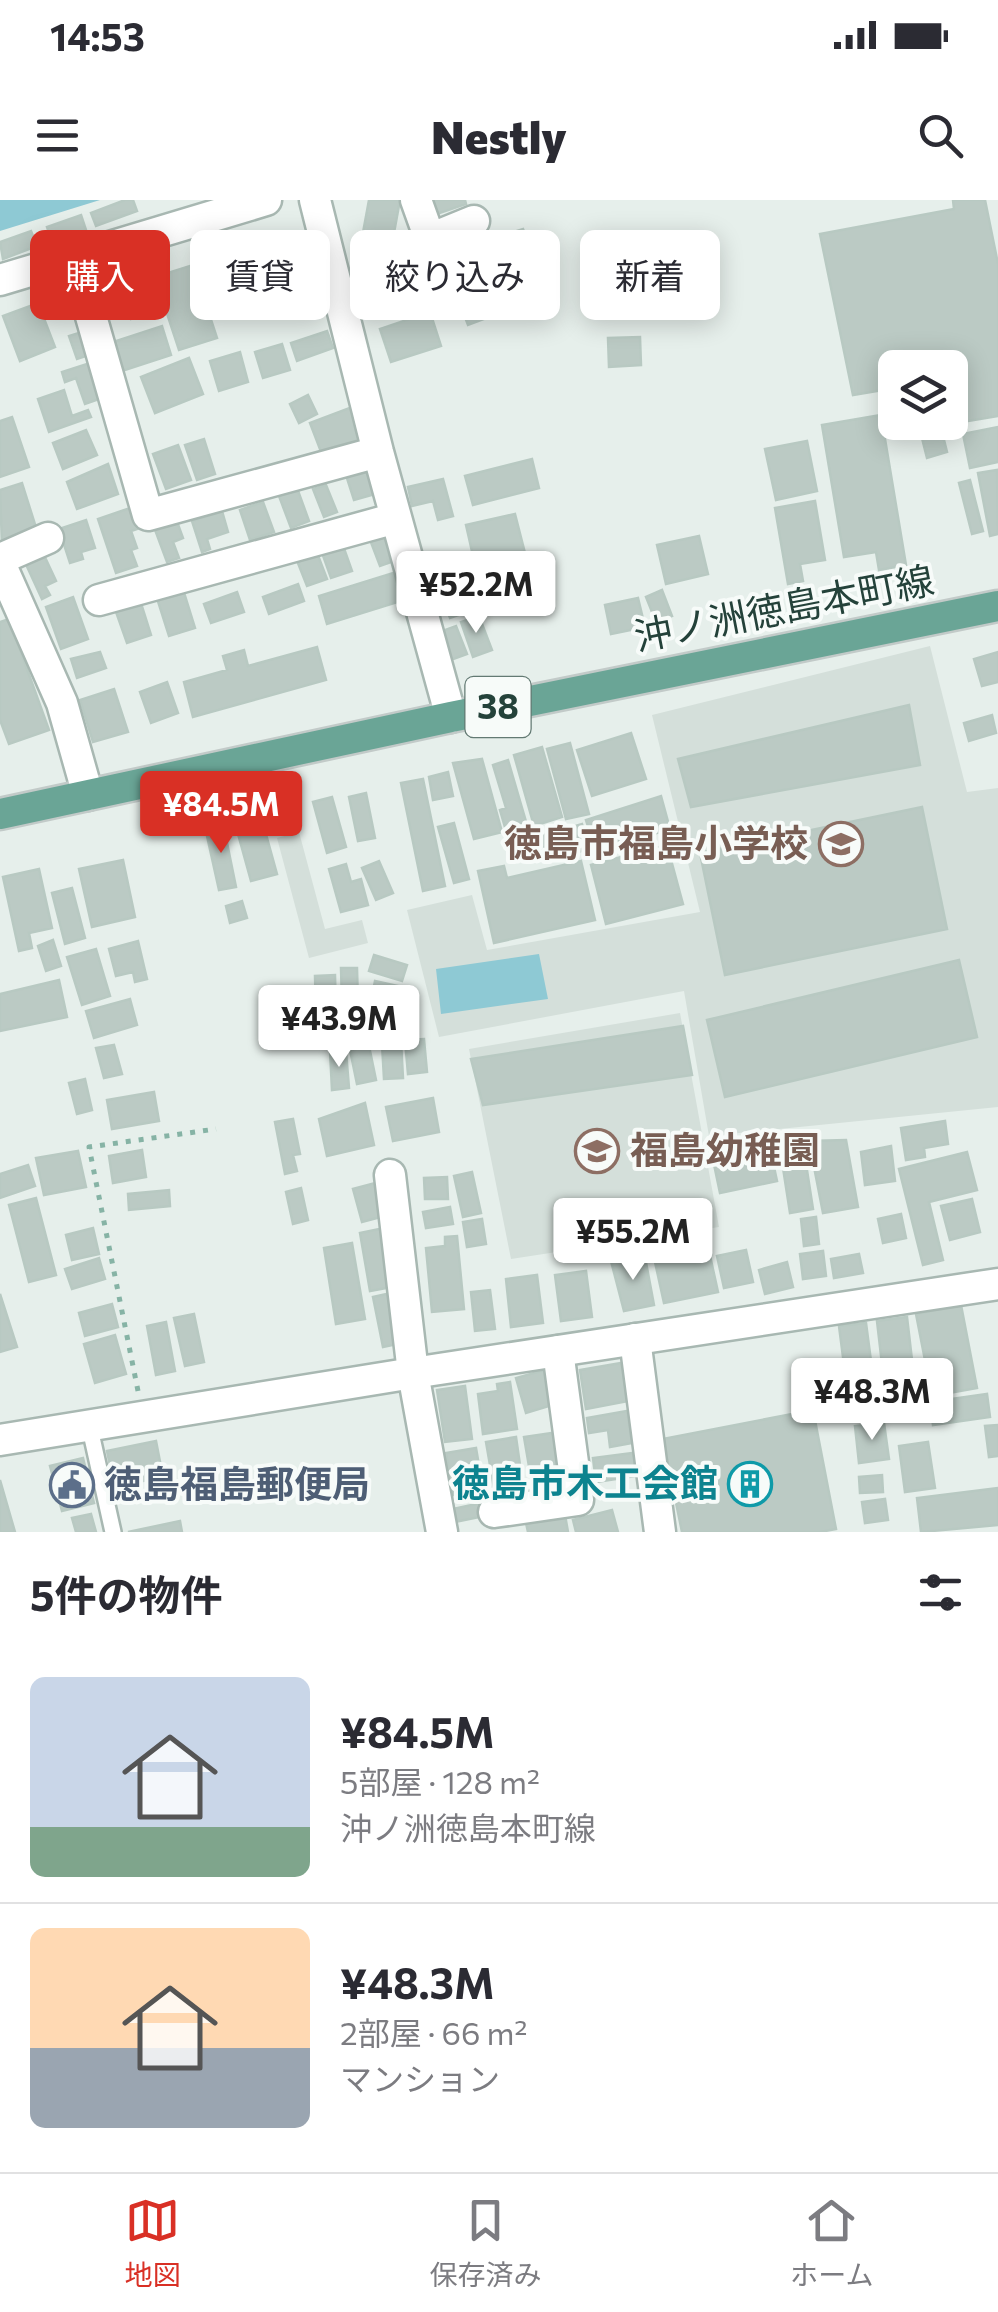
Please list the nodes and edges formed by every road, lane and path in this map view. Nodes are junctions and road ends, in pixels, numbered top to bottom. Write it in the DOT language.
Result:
graph roads {
  1 [pos="266,200"];
  2 [pos="315,200"];
  3 [pos="416,200"];
  4 [pos="474,222"];
  5 [pos="165,230"];
  6 [pos="30,271"];
  7 [pos="0,280"];
  8 [pos="92,320"];
  9 [pos="378,452"];
  10 [pos="396,518"];
  11 [pos="48,538"];
  12 [pos="0,561"];
  13 [pos="98,600"];
  14 [pos="998,606"];
  15 [pos="451,717"];
  16 [pos="88,796"];
  17 [pos="0,814"];
  18 [pos="216,1129"];
  19 [pos="390,1175"];
  20 [pos="998,1284"];
  21 [pos="635,1339"];
  22 [pos="558,1351"];
  23 [pos="413,1372"];
  24 [pos="143,1416"];
  25 [pos="89,1424"];
  26 [pos="0,1440"];
  27 [pos="508,1518"];
  28 [pos="113,1532"];
  29 [pos="442,1532"];
  30 [pos="660,1532"];
  1 -- 5 [label="street"];
  2 -- 9 [label="street"];
  3 -- 4 [label="street"];
  6 -- 7 [label="street"];
  8 -- 9 [label="street"];
  9 -- 10 [label="street"];
  10 -- 13 [label="street"];
  10 -- 15 [label="street"];
  11 -- 12 [label="street"];
  12 -- 16 [label="street"];
  14 -- 15 [label="main road, 沖ノ洲徳島本町線 / 38"];
  15 -- 16 [label="main road, 沖ノ洲徳島本町線 / 38"];
  16 -- 17 [label="main road, 沖ノ洲徳島本町線 / 38"];
  18 -- 24 [label="path"];
  19 -- 23 [label="street"];
  20 -- 21 [label="street"];
  21 -- 22 [label="street"];
  21 -- 30 [label="street"];
  22 -- 23 [label="street"];
  22 -- 27 [label="street"];
  23 -- 24 [label="street"];
  23 -- 29 [label="street"];
  24 -- 25 [label="street"];
  25 -- 26 [label="street"];
  25 -- 28 [label="lane"];
}
